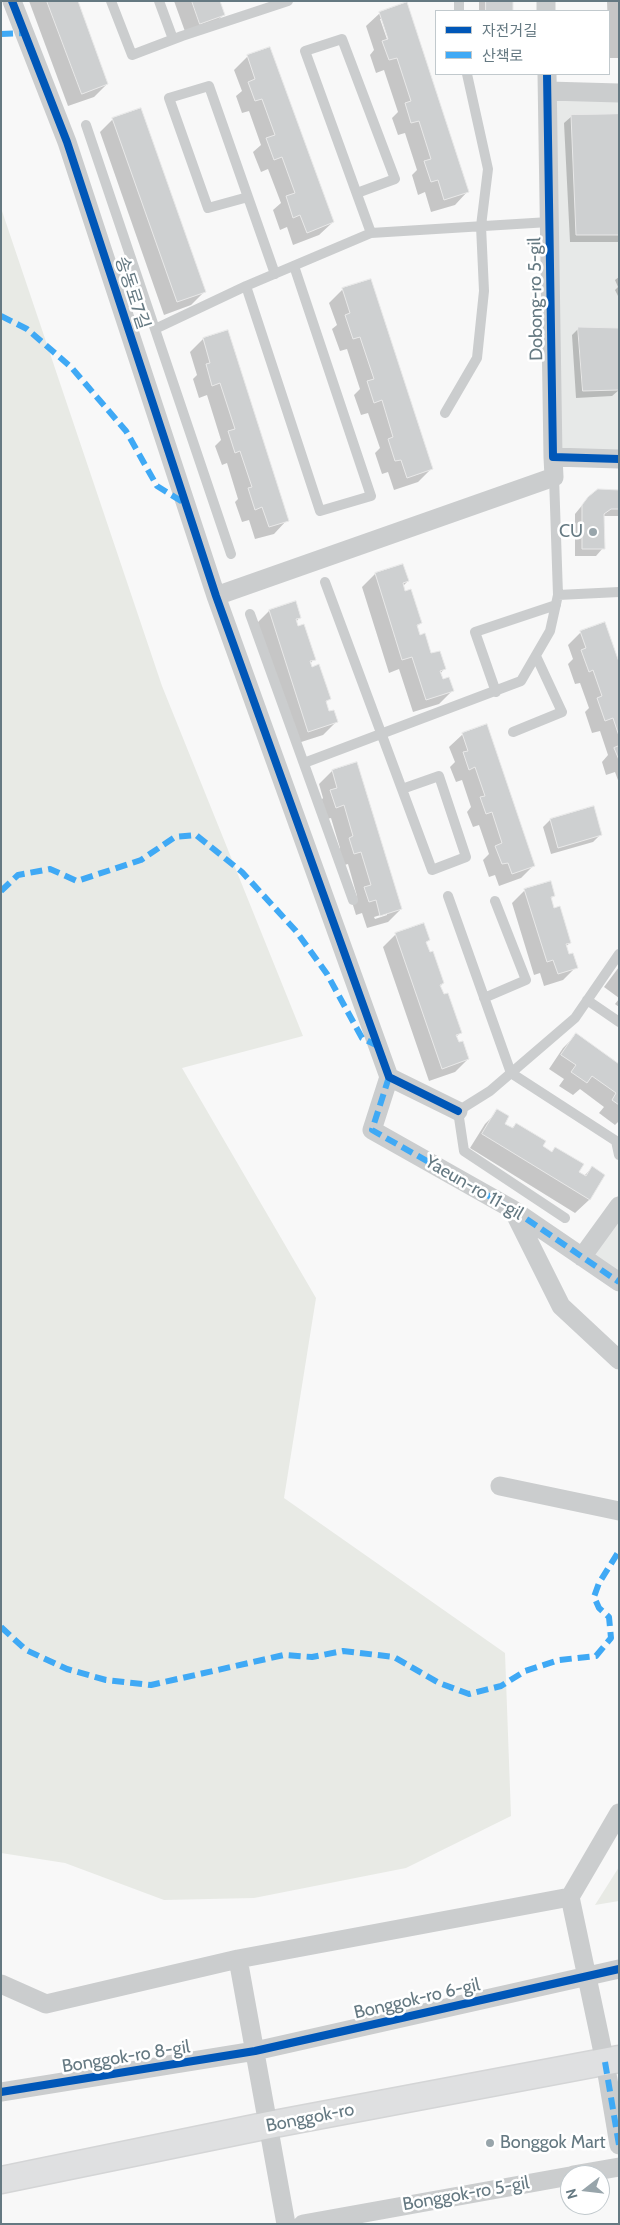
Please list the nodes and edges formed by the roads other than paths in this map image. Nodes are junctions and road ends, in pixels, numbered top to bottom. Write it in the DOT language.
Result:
graph roads {
  1 [pos="12,1"];
  2 [pos="111,1"];
  3 [pos="159,1"];
  4 [pos="288,1"];
  5 [pos="260,6"];
  6 [pos="173,39"];
  7 [pos="467,75"];
  8 [pos="547,82"];
  9 [pos="619,93"];
  10 [pos="86,125"];
  11 [pos="357,193"];
  12 [pos="248,197"];
  13 [pos="550,222"];
  14 [pos="481,226"];
  15 [pos="371,232"];
  16 [pos="294,266"];
  17 [pos="276,274"];
  18 [pos="246,286"];
  19 [pos="155,329"];
  20 [pos="445,413"];
  21 [pos="553,458"];
  22 [pos="619,459"];
  23 [pos="554,477"];
  24 [pos="231,554"];
  25 [pos="325,582"];
  26 [pos="619,592"];
  27 [pos="216,596"];
  28 [pos="557,600"];
  29 [pos="250,614"];
  30 [pos="536,656"];
  31 [pos="496,692"];
  32 [pos="513,732"];
  33 [pos="382,734"];
  34 [pos="304,763"];
  35 [pos="402,789"];
  36 [pos="448,896"];
  37 [pos="354,900"];
  38 [pos="495,901"];
  39 [pos="619,954"];
  40 [pos="484,998"];
  41 [pos="587,1000"];
  42 [pos="619,1022"];
  43 [pos="511,1073"];
  44 [pos="389,1077"];
  45 [pos="458,1111"];
  46 [pos="619,1155"];
  47 [pos="619,1206"];
  48 [pos="512,1209"];
  49 [pos="564,1218"];
  50 [pos="582,1257"];
  51 [pos="619,1282"];
  52 [pos="619,1360"];
  53 [pos="500,1486"];
  54 [pos="619,1511"];
  55 [pos="619,1813"];
  56 [pos="570,1897"];
  57 [pos="238,1960"];
  58 [pos="619,1969"];
  59 [pos="586,1975"];
  60 [pos="1,1984"];
  61 [pos="255,2051"];
  62 [pos="612,2061"];
  63 [pos="1,2092"];
  64 [pos="269,2125"];
  65 [pos="619,2145"];
  66 [pos="560,2177"];
  67 [pos="1,2180"];
  68 [pos="286,2224"];
  69 [pos="303,2224"];
  1 -- 27 [label="street, 송동로7길"];
  2 -- 6 [label="lane"];
  3 -- 6 [label="lane"];
  4 -- 5 [label="lane"];
  5 -- 6 [label="lane"];
  7 -- 14 [label="lane"];
  8 -- 9 [label="street"];
  8 -- 13 [label="street, Dobong-ro 5-gil"];
  10 -- 19 [label="lane"];
  11 -- 11 [label="lane"];
  11 -- 15 [label="lane"];
  12 -- 12 [label="lane"];
  12 -- 17 [label="lane"];
  13 -- 14 [label="lane"];
  13 -- 21 [label="street, Dobong-ro 5-gil"];
  14 -- 15 [label="lane"];
  14 -- 20 [label="lane"];
  15 -- 16 [label="lane"];
  16 -- 17 [label="lane"];
  16 -- 18 [label="lane"];
  17 -- 18 [label="lane"];
  18 -- 19 [label="lane"];
  19 -- 24 [label="lane"];
  21 -- 22 [label="street"];
  21 -- 23 [label="street, Dobong-ro 5-gil"];
  23 -- 27 [label="street"];
  23 -- 28 [label="lane"];
  25 -- 33 [label="lane"];
  26 -- 28 [label="lane"];
  27 -- 44 [label="street, 송동로7길"];
  28 -- 30 [label="lane"];
  28 -- 31 [label="lane"];
  29 -- 34 [label="lane"];
  30 -- 31 [label="lane"];
  30 -- 32 [label="lane"];
  31 -- 33 [label="lane"];
  33 -- 34 [label="lane"];
  33 -- 35 [label="lane"];
  34 -- 37 [label="lane"];
  35 -- 35 [label="lane"];
  36 -- 40 [label="lane"];
  38 -- 40 [label="lane"];
  39 -- 41 [label="lane"];
  40 -- 43 [label="lane"];
  41 -- 42 [label="lane"];
  41 -- 43 [label="lane"];
  43 -- 45 [label="lane"];
  43 -- 46 [label="lane"];
  44 -- 45 [label="street"];
  44 -- 48 [label="street, Yaeun-ro 11-gil"];
  45 -- 49 [label="lane"];
  47 -- 50 [label="street"];
  48 -- 50 [label="street, Yaeun-ro 11-gil"];
  48 -- 52 [label="street"];
  50 -- 51 [label="street, Yaeun-ro 11-gil"];
  53 -- 54 [label="street"];
  55 -- 56 [label="street"];
  56 -- 57 [label="street"];
  56 -- 59 [label="street"];
  57 -- 60 [label="street"];
  57 -- 61 [label="street"];
  58 -- 59 [label="street, Bonggok-ro 6-gil"];
  59 -- 61 [label="street, Bonggok-ro 6-gil"];
  59 -- 62 [label="street"];
  61 -- 63 [label="street, Bonggok-ro 8-gil"];
  61 -- 64 [label="street"];
  62 -- 64 [label="street, Bonggok-ro"];
  62 -- 65 [label="street"];
  64 -- 67 [label="street, Bonggok-ro"];
  64 -- 68 [label="street"];
  66 -- 69 [label="street, Bonggok-ro 5-gil"];
}
